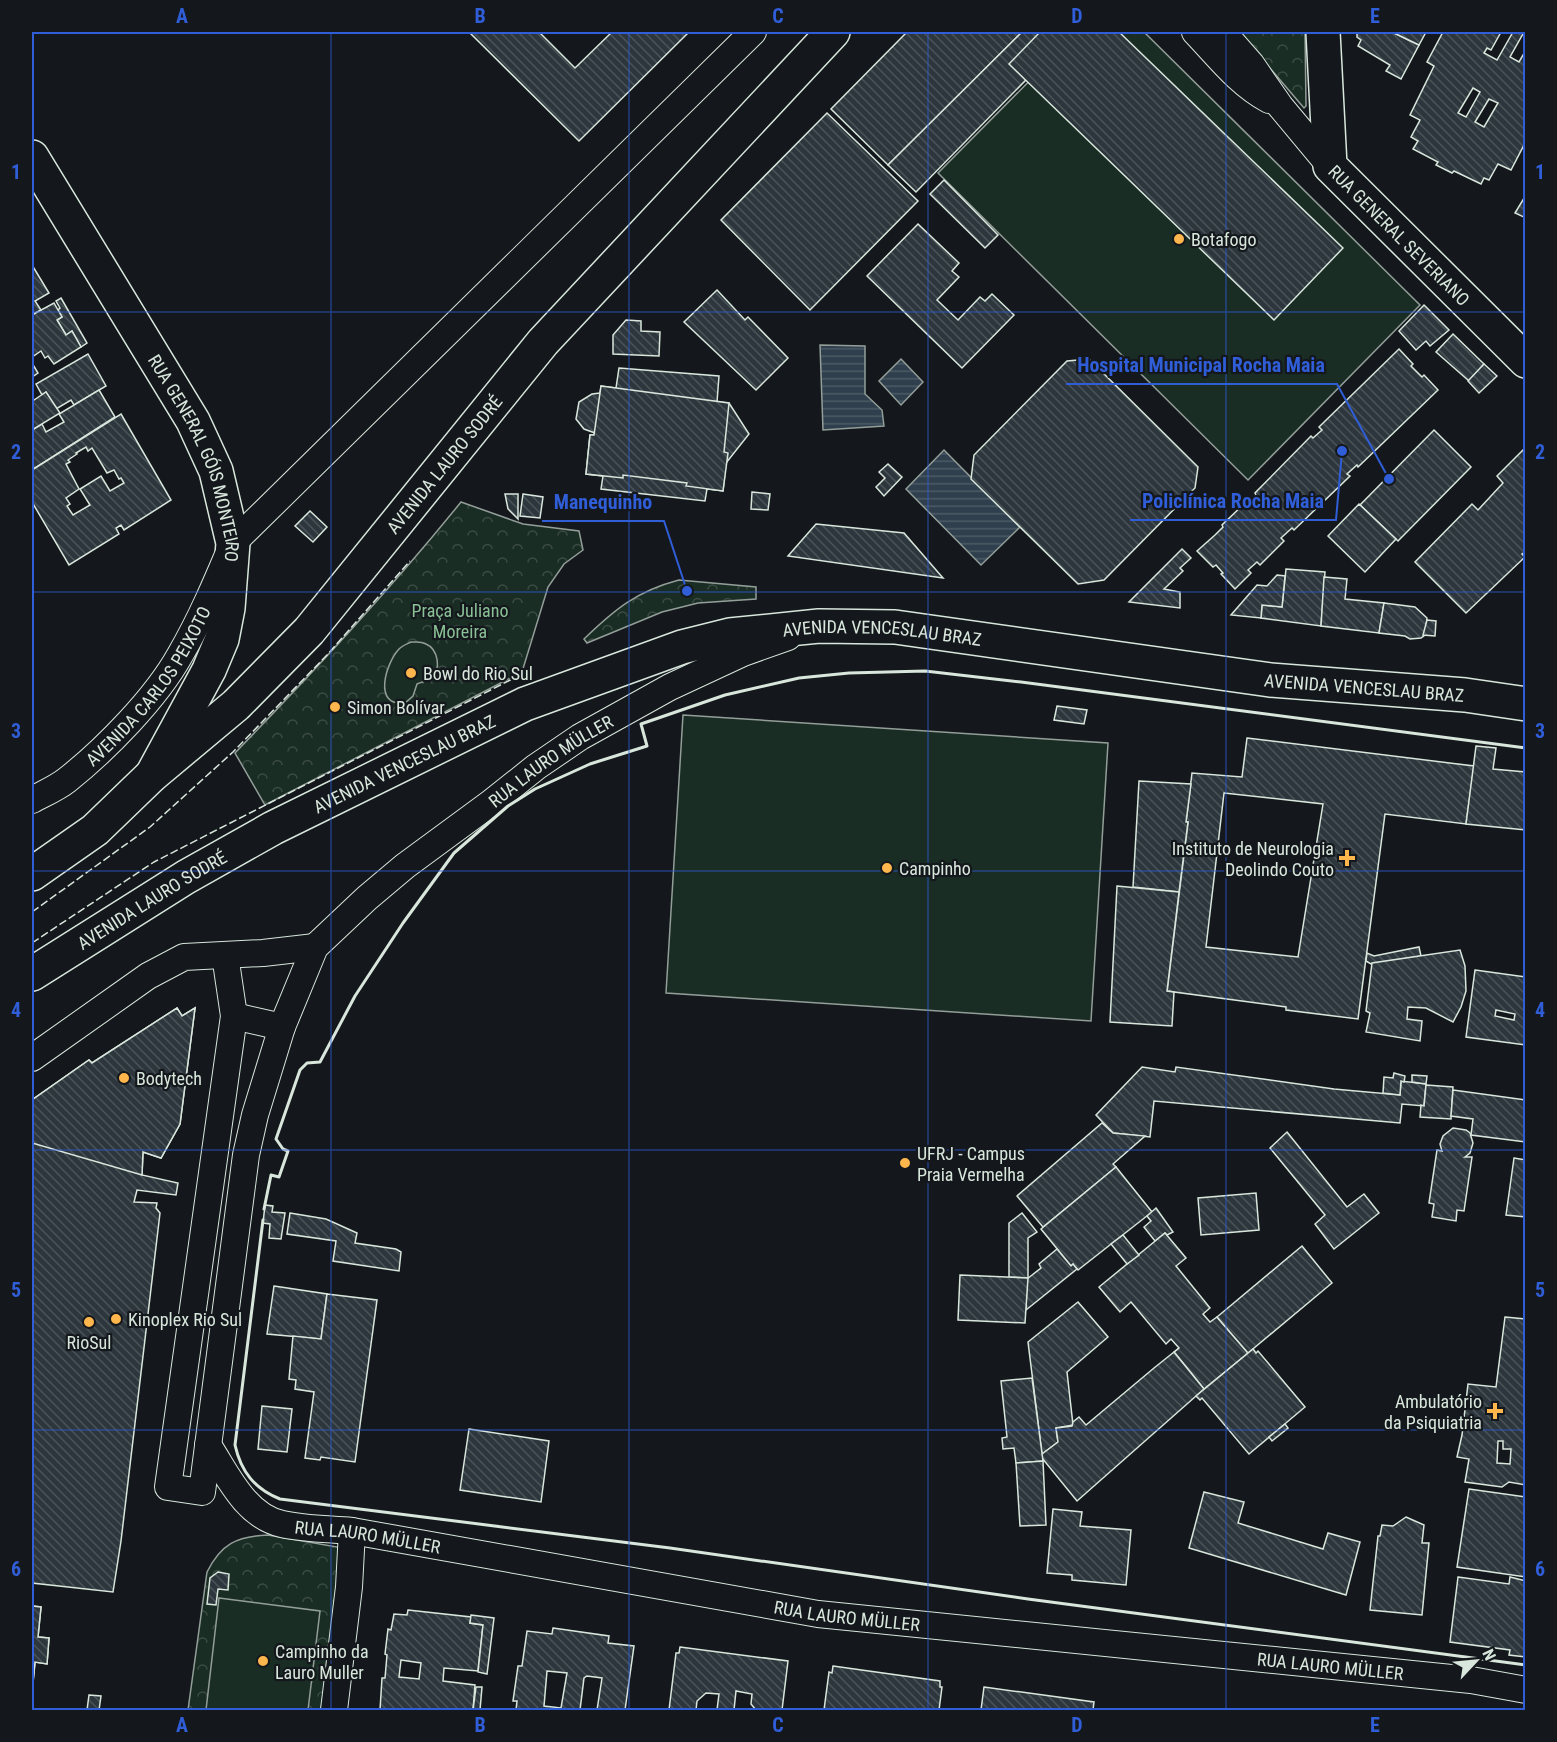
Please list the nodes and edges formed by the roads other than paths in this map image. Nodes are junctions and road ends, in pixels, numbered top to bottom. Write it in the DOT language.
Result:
graph roads {
  1 [pos="753,32"];
  2 [pos="833,32"];
  3 [pos="1194,32"];
  4 [pos="1223,32"];
  5 [pos="1323,32"];
  6 [pos="1280,106"];
  7 [pos="32,157"];
  8 [pos="1330,166"];
  9 [pos="1525,361"];
  10 [pos="233,543"];
  11 [pos="819,626"];
  12 [pos="1526,704"];
  13 [pos="152,776"];
  14 [pos="32,800"];
  15 [pos="273,828"];
  16 [pos="32,874"];
  17 [pos="315,946"];
  18 [pos="225,955"];
  19 [pos="32,974"];
  20 [pos="234,1016"];
  21 [pos="282,1027"];
  22 [pos="32,1058"];
  23 [pos="210,1193"];
  24 [pos="241,1196"];
  25 [pos="208,1445"];
  26 [pos="352,1531"];
  27 [pos="1526,1690"];
  28 [pos="334,1710"];
  1 -- 10 [label="street"];
  2 -- 13 [label="main road, AVENIDA LAURO SODRÉ"];
  3 -- 6 [label="street, RUA GENERAL SEVERIANO"];
  4 -- 6 [label="street, RUA GENERAL SEVERIANO"];
  5 -- 8 [label="main road"];
  6 -- 8 [label="street, RUA GENERAL SEVERIANO"];
  7 -- 10 [label="main road, RUA GENERAL GÓIS MONTEIRO"];
  8 -- 9 [label="main road, RUA GENERAL SEVERIANO"];
  10 -- 13 [label="main road, RUA GENERAL GÓIS MONTEIRO"];
  10 -- 14 [label="street, AVENIDA CARLOS PEIXOTO"];
  11 -- 12 [label="main road, AVENIDA VENCESLAU BRAZ"];
  11 -- 15 [label="main road, AVENIDA VENCESLAU BRAZ"];
  11 -- 17 [label="street, RUA LAURO MÜLLER"];
  13 -- 16 [label="main road, AVENIDA LAURO SODRÉ"];
  15 -- 19 [label="main road, AVENIDA LAURO SODRÉ"];
  17 -- 18 [label="street"];
  17 -- 21 [label="street, RUA LAURO MÜLLER"];
  18 -- 20 [label="street, RUA LAURO MÜLLER"];
  18 -- 22 [label="street"];
  20 -- 21 [label="street"];
  20 -- 23 [label="street, RUA LAURO MÜLLER"];
  21 -- 24 [label="street, RUA LAURO MÜLLER"];
  23 -- 24 [label="street"];
  23 -- 25 [label="street, RUA LAURO MÜLLER"];
  24 -- 25 [label="street, RUA LAURO MÜLLER"];
  25 -- 26 [label="street, RUA LAURO MÜLLER"];
  26 -- 27 [label="street, RUA LAURO MÜLLER"];
  26 -- 28 [label="street"];
}
